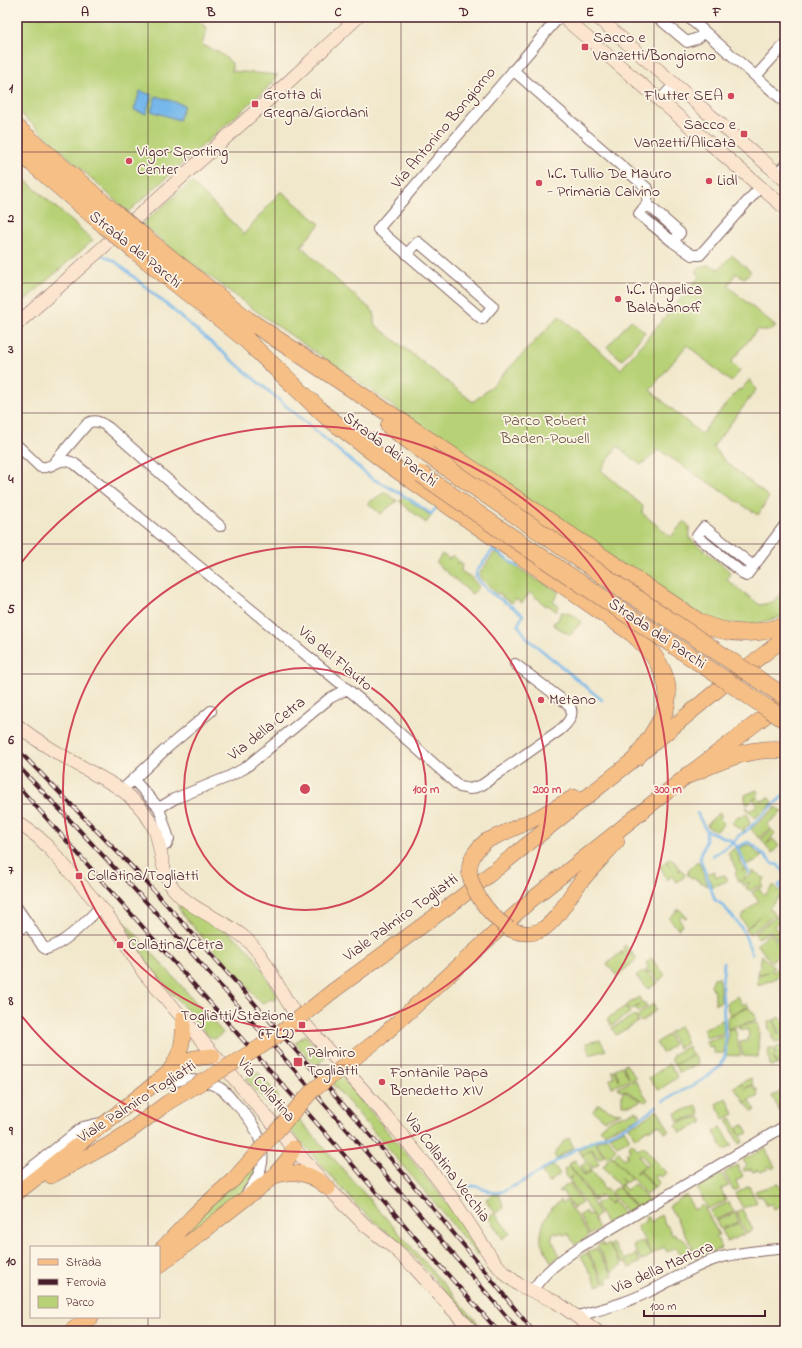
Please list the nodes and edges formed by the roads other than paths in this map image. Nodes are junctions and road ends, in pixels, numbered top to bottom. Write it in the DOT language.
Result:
graph roads {
  1 [pos="358,17"];
  2 [pos="559,17"];
  3 [pos="563,17"];
  4 [pos="597,17"];
  5 [pos="657,17"];
  6 [pos="688,17"];
  7 [pos="705,32"];
  8 [pos="785,44"];
  9 [pos="513,70"];
  10 [pos="756,76"];
  11 [pos="674,85"];
  12 [pos="660,100"];
  13 [pos="785,102"];
  14 [pos="17,128"];
  15 [pos="17,150"];
  16 [pos="783,173"];
  17 [pos="761,186"];
  18 [pos="785,208"];
  19 [pos="110,219"];
  20 [pos="407,254"];
  21 [pos="17,324"];
  22 [pos="242,326"];
  23 [pos="17,445"];
  24 [pos="53,464"];
  25 [pos="785,525"];
  26 [pos="220,526"];
  27 [pos="753,566"];
  28 [pos="785,626"];
  29 [pos="785,638"];
  30 [pos="515,664"];
  31 [pos="347,689"];
  32 [pos="785,697"];
  33 [pos="785,701"];
  34 [pos="210,711"];
  35 [pos="785,720"];
  36 [pos="17,725"];
  37 [pos="785,750"];
  38 [pos="637,757"];
  39 [pos="688,775"];
  40 [pos="612,776"];
  41 [pos="133,779"];
  42 [pos="122,790"];
  43 [pos="654,803"];
  44 [pos="159,808"];
  45 [pos="17,822"];
  46 [pos="159,848"];
  47 [pos="100,907"];
  48 [pos="17,908"];
  49 [pos="28,924"];
  50 [pos="17,928"];
  51 [pos="183,1018"];
  52 [pos="214,1056"];
  53 [pos="168,1073"];
  54 [pos="141,1095"];
  55 [pos="108,1121"];
  56 [pos="785,1126"];
  57 [pos="294,1148"];
  58 [pos="272,1178"];
  59 [pos="17,1179"];
  60 [pos="328,1188"];
  61 [pos="17,1194"];
  62 [pos="242,1201"];
  63 [pos="785,1248"];
  64 [pos="160,1251"];
  65 [pos="160,1265"];
  66 [pos="533,1290"];
  67 [pos="578,1316"];
  68 [pos="90,1318"];
  69 [pos="71,1331"];
  70 [pos="472,1331"];
  71 [pos="597,1331"];
  1 -- 21 [label="street"];
  2 -- 9 [label="street, Via Antonino Bongiorno"];
  3 -- 12 [label="street"];
  4 -- 11 [label="street"];
  5 -- 7 [label="street"];
  6 -- 7 [label="street"];
  7 -- 10 [label="street"];
  8 -- 10 [label="street"];
  9 -- 17 [label="street"];
  9 -- 20 [label="street, Via Antonino Bongiorno"];
  10 -- 13 [label="street"];
  11 -- 12 [label="street"];
  11 -- 16 [label="street"];
  12 -- 17 [label="street"];
  14 -- 19 [label="highway, Strada dei Parchi"];
  15 -- 19 [label="highway, Strada dei Parchi"];
  17 -- 18 [label="street"];
  19 -- 22 [label="highway, Strada dei Parchi, bridge"];
  20 -- 20 [label="street, Via Antonino Bongiorno"];
  22 -- 28 [label="highway"];
  22 -- 32 [label="highway, Strada dei Parchi, bridge"];
  22 -- 35 [label="highway, Strada dei Parchi, bridge"];
  22 -- 38 [label="highway"];
  23 -- 24 [label="street, Via del Flauto"];
  24 -- 26 [label="street"];
  24 -- 31 [label="street, Via del Flauto"];
  25 -- 27 [label="street"];
  27 -- 27 [label="street"];
  29 -- 38 [label="main road, Viale Palmiro Togliatti"];
  30 -- 31 [label="street, Via del Flauto"];
  31 -- 44 [label="street, Via della Cetra"];
  33 -- 39 [label="main road"];
  34 -- 41 [label="street"];
  36 -- 42 [label="street, Via Collatina Vecchia"];
  37 -- 39 [label="highway"];
  38 -- 40 [label="main road, Viale Palmiro Togliatti"];
  39 -- 43 [label="main road"];
  40 -- 43 [label="main road, bridge"];
  40 -- 61 [label="main road, Viale Palmiro Togliatti, bridge"];
  41 -- 42 [label="street"];
  41 -- 44 [label="street"];
  42 -- 46 [label="street, Via Collatina Vecchia"];
  43 -- 64 [label="main road, bridge"];
  44 -- 46 [label="street"];
  45 -- 47 [label="street, Via Collatina"];
  46 -- 66 [label="street, Via Collatina Vecchia"];
  47 -- 49 [label="street"];
  47 -- 51 [label="street, Via Collatina"];
  48 -- 49 [label="street"];
  49 -- 50 [label="street"];
  51 -- 52 [label="street, Via Collatina"];
  51 -- 53 [label="main road"];
  52 -- 53 [label="main road"];
  52 -- 57 [label="street, Via Collatina"];
  53 -- 54 [label="main road"];
  54 -- 55 [label="main road"];
  54 -- 62 [label="street"];
  55 -- 59 [label="street"];
  55 -- 61 [label="main road"];
  56 -- 66 [label="street"];
  57 -- 58 [label="main road"];
  57 -- 60 [label="street, Via Collatina"];
  58 -- 60 [label="main road"];
  58 -- 62 [label="main road"];
  60 -- 70 [label="street, Via Collatina"];
  62 -- 65 [label="main road"];
  63 -- 67 [label="street, Via della Martora"];
  66 -- 67 [label="street, Via Collatina Vecchia"];
  67 -- 71 [label="street, Via Collatina Vecchia"];
  68 -- 69 [label="main road"];
}
